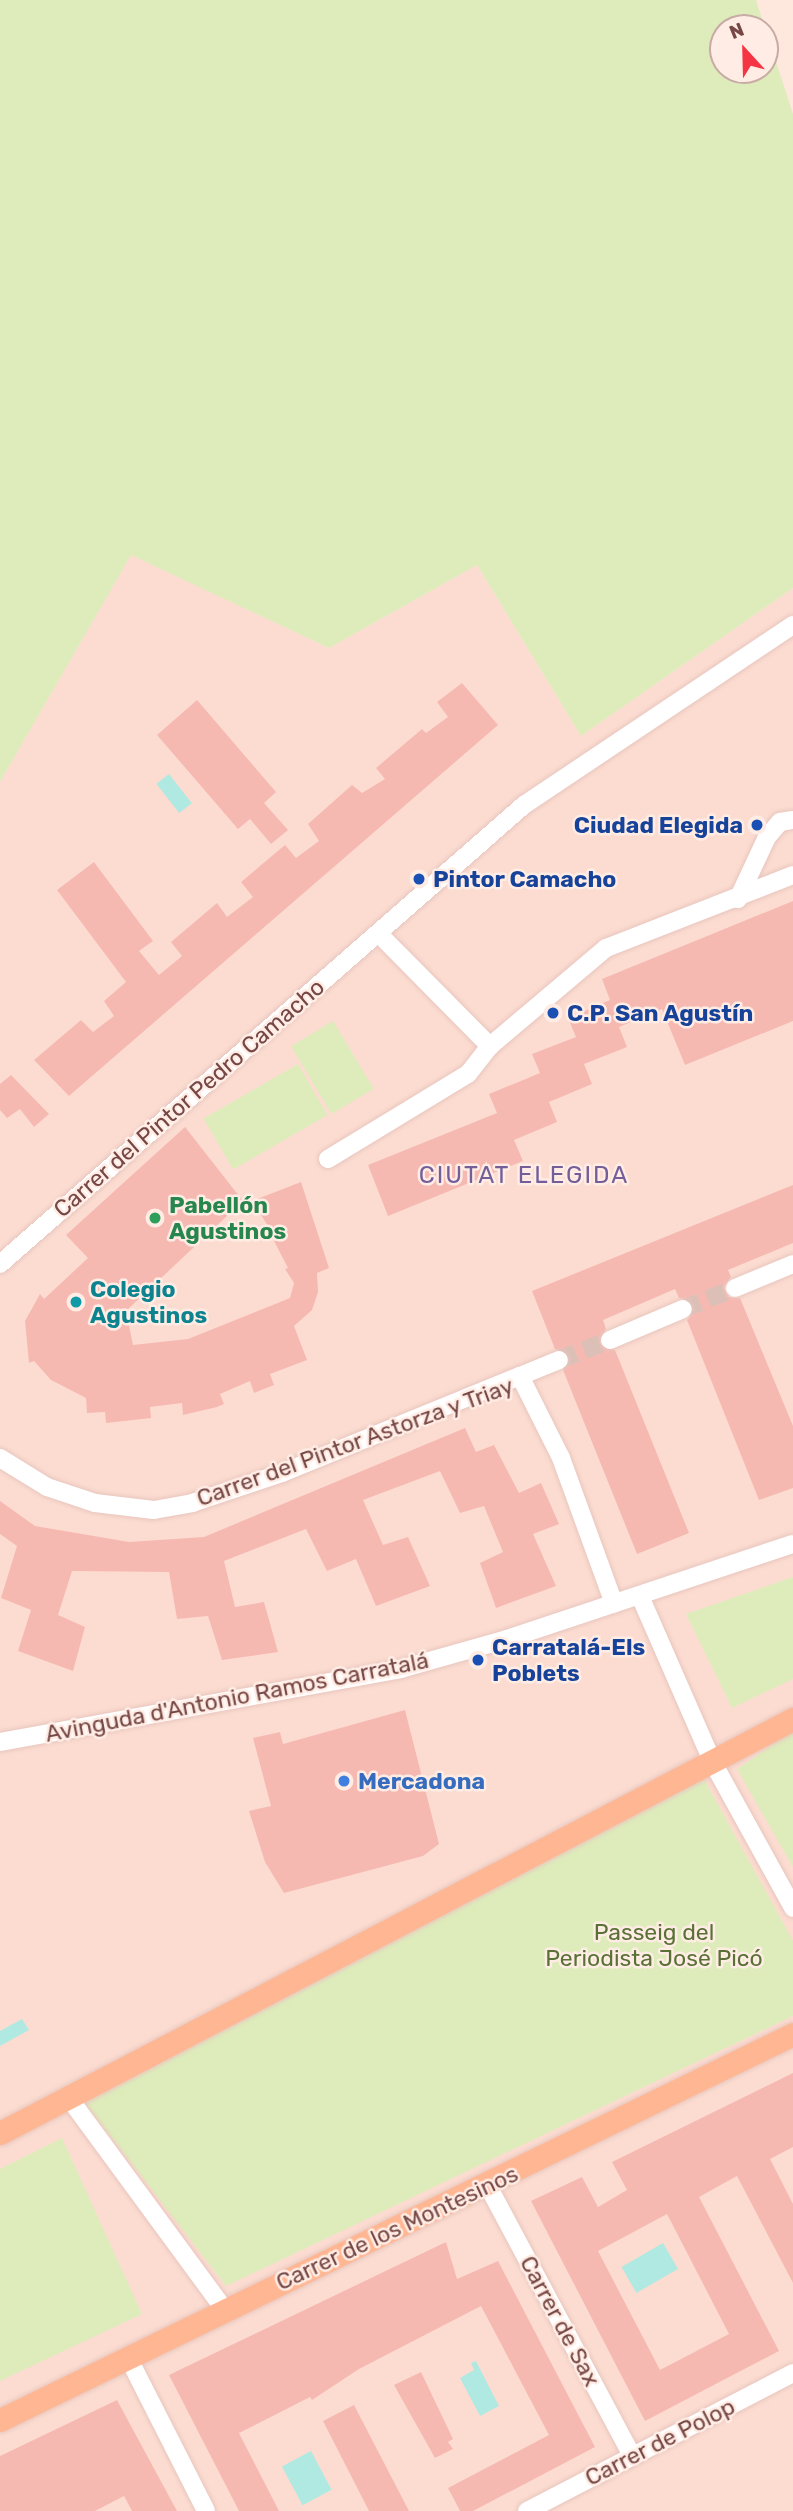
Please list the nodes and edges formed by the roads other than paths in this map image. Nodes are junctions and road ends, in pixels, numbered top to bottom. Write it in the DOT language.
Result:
graph roads {
  1 [pos="793,625"];
  2 [pos="793,820"];
  3 [pos="793,875"];
  4 [pos="738,899"];
  5 [pos="379,934"];
  6 [pos="491,1046"];
  7 [pos="328,1159"];
  8 [pos="0,1264"];
  9 [pos="793,1264"];
  10 [pos="735,1288"];
  11 [pos="683,1310"];
  12 [pos="610,1340"];
  13 [pos="559,1360"];
  14 [pos="520,1376"];
  15 [pos="0,1458"];
  16 [pos="793,1544"];
  17 [pos="640,1596"];
  18 [pos="614,1604"];
  19 [pos="793,1719"];
  20 [pos="0,1742"];
  21 [pos="712,1761"];
  22 [pos="793,1908"];
  23 [pos="793,2034"];
  24 [pos="69,2098"];
  25 [pos="0,2133"];
  26 [pos="488,2186"];
  27 [pos="224,2309"];
  28 [pos="129,2359"];
  29 [pos="793,2374"];
  30 [pos="0,2420"];
  31 [pos="632,2456"];
  32 [pos="206,2511"];
  33 [pos="527,2511"];
  1 -- 5 [label="street, Carrer del Pintor Pedro Camacho"];
  2 -- 4 [label="street"];
  3 -- 4 [label="street"];
  4 -- 6 [label="street"];
  5 -- 6 [label="street"];
  5 -- 8 [label="street, Carrer del Pintor Pedro Camacho"];
  6 -- 7 [label="street"];
  9 -- 10 [label="street"];
  11 -- 12 [label="street"];
  13 -- 14 [label="street"];
  14 -- 15 [label="street, Carrer del Pintor Astorza y Triay"];
  14 -- 18 [label="street, Carrer del Pintor Astorza y Triay"];
  16 -- 17 [label="street, Avinguda d'Antonio Ramos Carratalá"];
  17 -- 18 [label="street, Avinguda d'Antonio Ramos Carratalá"];
  17 -- 21 [label="street"];
  18 -- 20 [label="street, Avinguda d'Antonio Ramos Carratalá"];
  19 -- 21 [label="main road"];
  21 -- 22 [label="street"];
  21 -- 24 [label="main road"];
  23 -- 26 [label="main road, Carrer de los Montesinos"];
  24 -- 25 [label="main road"];
  24 -- 27 [label="street"];
  26 -- 27 [label="main road, Carrer de los Montesinos"];
  26 -- 31 [label="street, Carrer de Sax"];
  27 -- 28 [label="main road, Carrer de los Montesinos"];
  28 -- 30 [label="main road, Carrer de los Montesinos"];
  28 -- 32 [label="street"];
  29 -- 31 [label="street, Carrer de Polop"];
  31 -- 33 [label="street, Carrer de Polop"];
}
